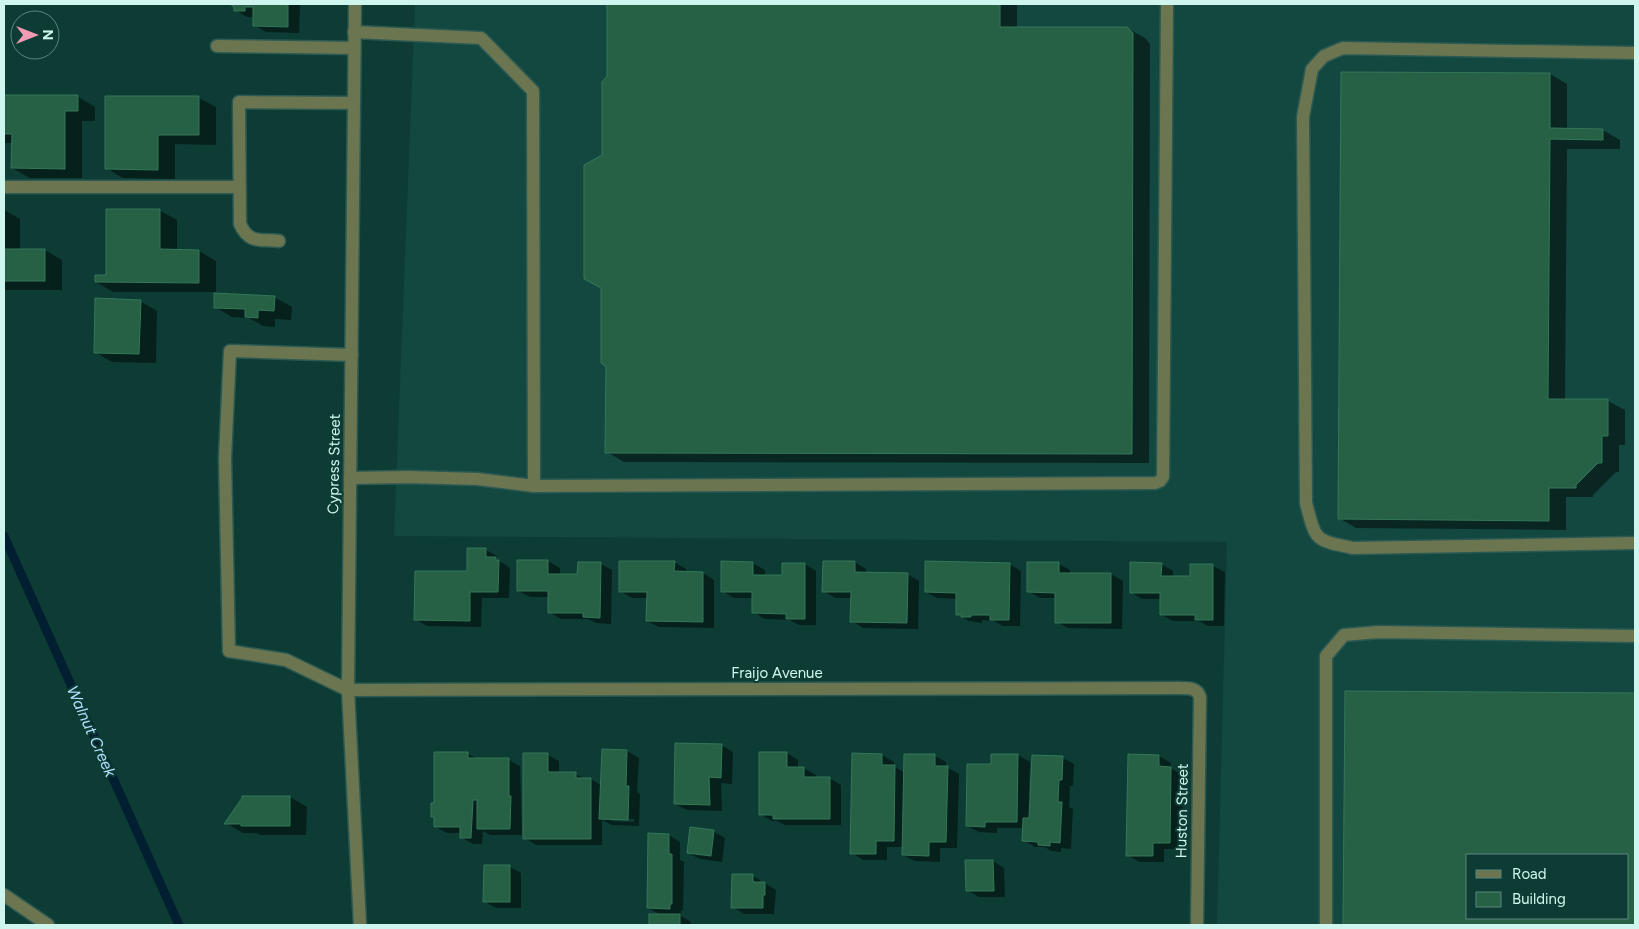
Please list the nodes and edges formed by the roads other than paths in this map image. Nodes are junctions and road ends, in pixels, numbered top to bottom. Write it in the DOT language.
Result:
graph roads {
  1 [pos="354,4"];
  2 [pos="1166,6"];
  3 [pos="354,32"];
  4 [pos="217,46"];
  5 [pos="354,48"];
  6 [pos="1635,53"];
  7 [pos="354,103"];
  8 [pos="4,187"];
  9 [pos="239,187"];
  10 [pos="280,241"];
  11 [pos="352,355"];
  12 [pos="350,478"];
  13 [pos="534,486"];
  14 [pos="1635,544"];
  15 [pos="1635,636"];
  16 [pos="348,690"];
  17 [pos="1200,698"];
  18 [pos="4,895"];
  19 [pos="48,925"];
  20 [pos="360,925"];
  21 [pos="1197,925"];
  22 [pos="1326,925"];
  1 -- 3 [label="street, Cypress Street"];
  2 -- 13 [label="street"];
  3 -- 5 [label="street, Cypress Street"];
  3 -- 13 [label="street"];
  4 -- 5 [label="street"];
  5 -- 7 [label="street, Cypress Street"];
  6 -- 14 [label="street"];
  7 -- 9 [label="street"];
  7 -- 11 [label="street, Cypress Street"];
  8 -- 9 [label="street"];
  9 -- 10 [label="street"];
  11 -- 12 [label="street, Cypress Street"];
  11 -- 16 [label="street"];
  12 -- 13 [label="street"];
  12 -- 16 [label="street, Cypress Street"];
  15 -- 22 [label="street"];
  16 -- 17 [label="street, Fraijo Avenue"];
  16 -- 20 [label="street, Cypress Street"];
  17 -- 21 [label="street, Huston Street"];
  18 -- 19 [label="street"];
}
